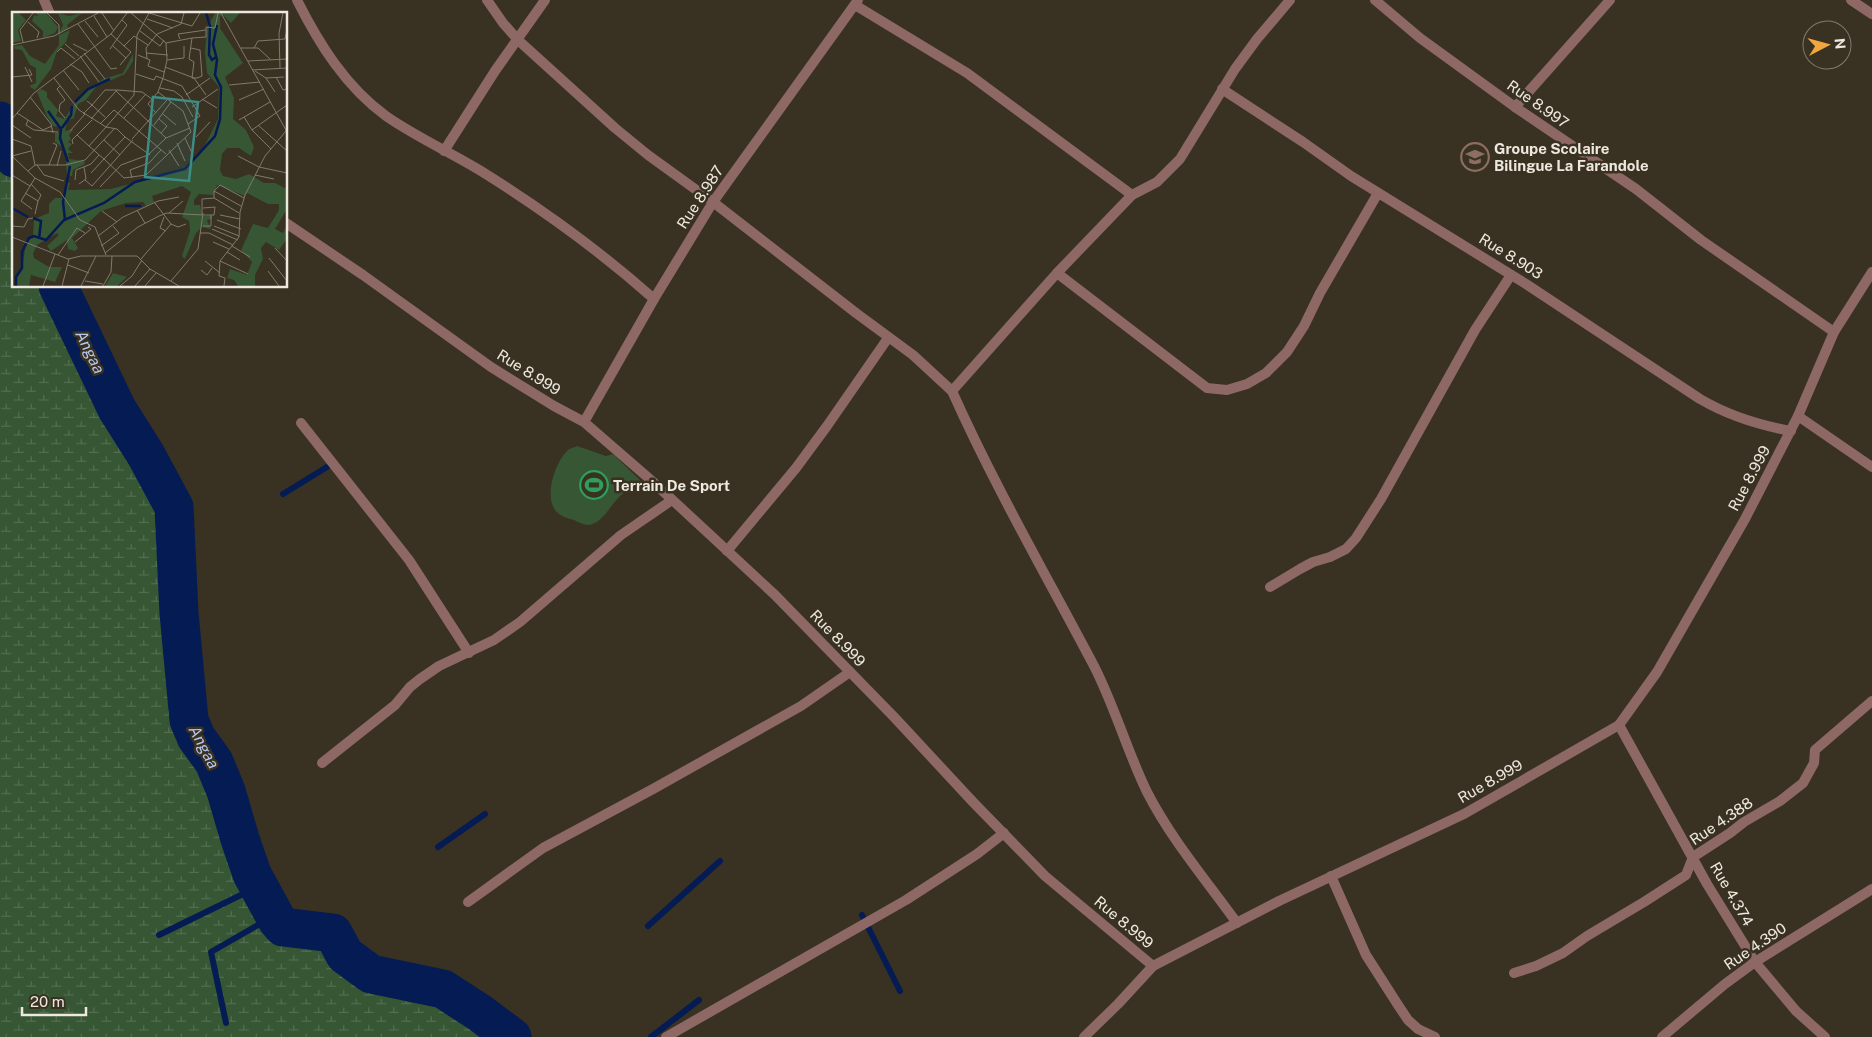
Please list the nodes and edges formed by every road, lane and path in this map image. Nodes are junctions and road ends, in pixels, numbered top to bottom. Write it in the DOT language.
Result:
graph roads {
  1 [pos="44,0"];
  2 [pos="297,0"];
  3 [pos="487,0"];
  4 [pos="545,0"];
  5 [pos="1290,0"];
  6 [pos="1375,0"];
  7 [pos="1610,0"];
  8 [pos="1850,0"];
  9 [pos="856,2"];
  10 [pos="49,12"];
  11 [pos="1872,14"];
  12 [pos="518,40"];
  13 [pos="1222,89"];
  14 [pos="1515,107"];
  15 [pos="444,152"];
  16 [pos="1378,193"];
  17 [pos="1132,195"];
  18 [pos="713,202"];
  19 [pos="288,224"];
  20 [pos="1872,272"];
  21 [pos="1057,273"];
  22 [pos="1512,274"];
  23 [pos="654,299"];
  24 [pos="1834,332"];
  25 [pos="888,338"];
  26 [pos="952,391"];
  27 [pos="1798,416"];
  28 [pos="301,422"];
  29 [pos="584,422"];
  30 [pos="1791,431"];
  31 [pos="1872,467"];
  32 [pos="672,500"];
  33 [pos="727,551"];
  34 [pos="1270,587"];
  35 [pos="469,653"];
  36 [pos="850,672"];
  37 [pos="1872,701"];
  38 [pos="1619,725"];
  39 [pos="322,763"];
  40 [pos="1004,833"];
  41 [pos="1693,857"];
  42 [pos="1331,876"];
  43 [pos="1872,889"];
  44 [pos="468,902"];
  45 [pos="1237,922"];
  46 [pos="1755,962"];
  47 [pos="1153,966"];
  48 [pos="1514,973"];
  49 [pos="666,1037"];
  50 [pos="1084,1037"];
  51 [pos="1434,1037"];
  52 [pos="1662,1037"];
  53 [pos="1825,1037"];
  1 -- 10 [label="street"];
  2 -- 15 [label="street"];
  3 -- 12 [label="street"];
  4 -- 12 [label="street"];
  5 -- 13 [label="street"];
  6 -- 14 [label="street, Rue 8.997"];
  7 -- 14 [label="street"];
  8 -- 11 [label="street"];
  9 -- 17 [label="street"];
  9 -- 18 [label="street, Rue 8.987"];
  12 -- 15 [label="street"];
  12 -- 18 [label="street"];
  13 -- 16 [label="street, Rue 8.903"];
  13 -- 17 [label="street"];
  14 -- 24 [label="street, Rue 8.997"];
  15 -- 23 [label="street"];
  16 -- 21 [label="street"];
  16 -- 22 [label="street, Rue 8.903"];
  17 -- 21 [label="street"];
  18 -- 23 [label="street, Rue 8.987"];
  18 -- 25 [label="street"];
  19 -- 29 [label="street, Rue 8.999"];
  20 -- 24 [label="street, Rue 8.999"];
  21 -- 26 [label="street"];
  22 -- 30 [label="street, Rue 8.903"];
  22 -- 34 [label="street"];
  23 -- 29 [label="street, Rue 8.987"];
  24 -- 27 [label="street, Rue 8.999"];
  25 -- 26 [label="street"];
  25 -- 33 [label="street"];
  26 -- 45 [label="street"];
  27 -- 30 [label="street, Rue 8.999"];
  27 -- 31 [label="street"];
  28 -- 35 [label="street"];
  29 -- 32 [label="street, Rue 8.999"];
  30 -- 38 [label="street, Rue 8.999"];
  32 -- 33 [label="street, Rue 8.999"];
  32 -- 35 [label="street"];
  33 -- 36 [label="street, Rue 8.999"];
  35 -- 39 [label="street"];
  36 -- 40 [label="street, Rue 8.999"];
  36 -- 44 [label="street"];
  37 -- 41 [label="street, Rue 4.388"];
  38 -- 41 [label="street, Rue 4.374"];
  38 -- 42 [label="street, Rue 8.999"];
  40 -- 47 [label="street, Rue 8.999"];
  40 -- 49 [label="street"];
  41 -- 46 [label="street, Rue 4.374"];
  41 -- 48 [label="street, Rue 4.388"];
  42 -- 45 [label="street, Rue 8.999"];
  42 -- 51 [label="street"];
  43 -- 46 [label="street, Rue 4.390"];
  45 -- 47 [label="street, Rue 8.999"];
  46 -- 52 [label="street, Rue 4.390"];
  46 -- 53 [label="street, Rue 4.374"];
  47 -- 50 [label="street"];
}
